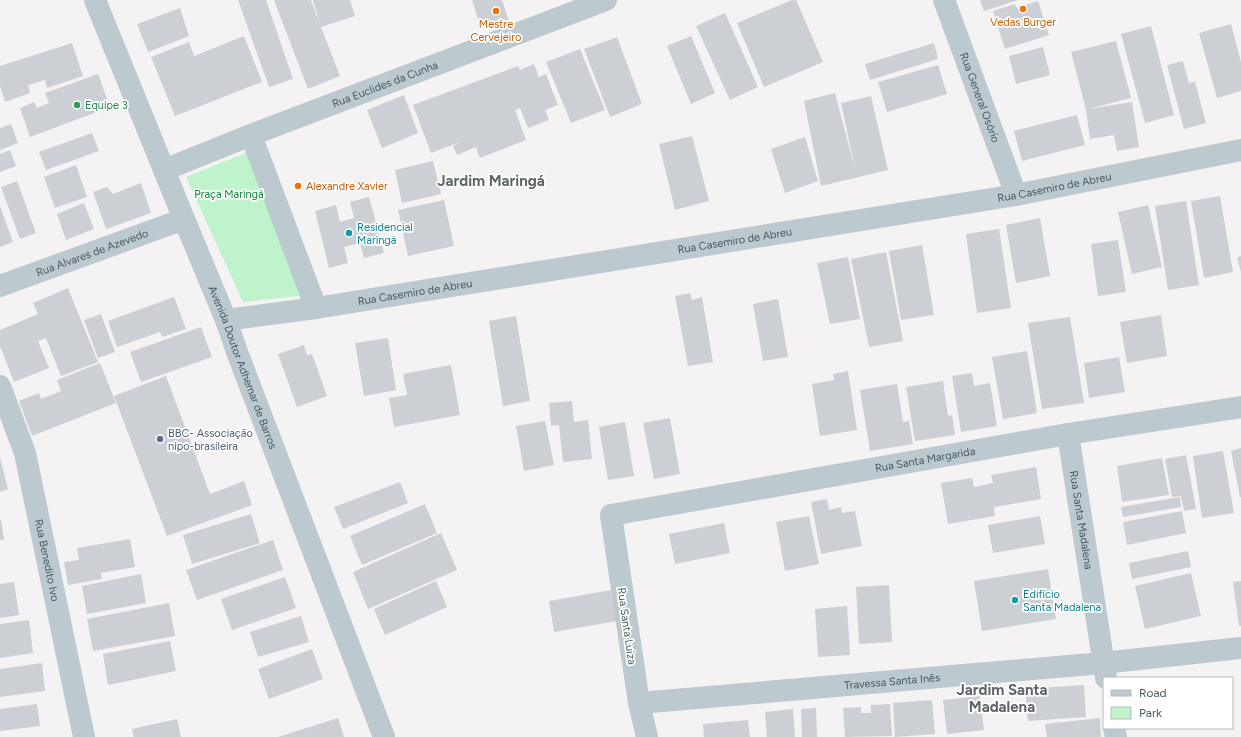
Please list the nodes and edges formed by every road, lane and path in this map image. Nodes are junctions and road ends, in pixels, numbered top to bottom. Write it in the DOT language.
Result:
graph roads {
  1 [pos="95,0"];
  2 [pos="606,0"];
  3 [pos="944,0"];
  4 [pos="251,135"];
  5 [pos="1241,150"];
  6 [pos="164,170"];
  7 [pos="1016,195"];
  8 [pos="184,219"];
  9 [pos="0,286"];
  10 [pos="316,308"];
  11 [pos="226,320"];
  12 [pos="0,386"];
  13 [pos="1241,407"];
  14 [pos="1068,434"];
  15 [pos="610,515"];
  16 [pos="1241,648"];
  17 [pos="1104,670"];
  18 [pos="639,703"];
  19 [pos="84,737"];
  20 [pos="384,737"];
  21 [pos="647,737"];
  1 -- 6 [label="street, Avenida Doutor Adhemar de Barros"];
  2 -- 4 [label="street, Rua Euclides da Cunha"];
  3 -- 7 [label="street, Rua General Osório"];
  4 -- 6 [label="street, Rua Euclides da Cunha"];
  4 -- 10 [label="street"];
  5 -- 7 [label="street, Rua Casemiro de Abreu"];
  6 -- 8 [label="street, Avenida Doutor Adhemar de Barros"];
  7 -- 10 [label="street, Rua Casemiro de Abreu"];
  8 -- 9 [label="street, Rua Alvares de Azevedo"];
  8 -- 11 [label="street, Avenida Doutor Adhemar de Barros"];
  10 -- 11 [label="street, Rua Casemiro de Abreu"];
  11 -- 20 [label="street, Avenida Doutor Adhemar de Barros"];
  12 -- 19 [label="street, Rua Benedito Ivo"];
  13 -- 14 [label="street, Rua Santa Margarida"];
  14 -- 15 [label="street, Rua Santa Margarida"];
  14 -- 17 [label="street, Rua Santa Madalena"];
  15 -- 18 [label="street, Rua Santa Luiza"];
  16 -- 17 [label="street, Travessa Santa Inês"];
  17 -- 18 [label="street, Travessa Santa Inês"];
  18 -- 21 [label="street, Rua Santa Luiza"];
}
